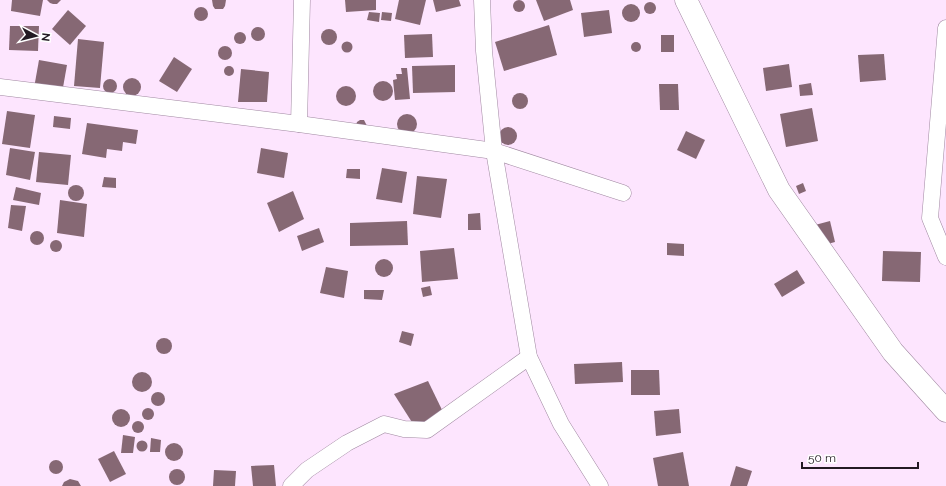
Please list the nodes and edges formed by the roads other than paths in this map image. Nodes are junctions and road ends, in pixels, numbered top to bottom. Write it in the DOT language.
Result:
graph roads {
  1 [pos="302,0"];
  2 [pos="482,0"];
  3 [pos="686,0"];
  4 [pos="946,28"];
  5 [pos="0,87"];
  6 [pos="299,124"];
  7 [pos="494,151"];
  8 [pos="623,193"];
  9 [pos="946,257"];
  10 [pos="529,357"];
  11 [pos="946,411"];
  12 [pos="292,486"];
  13 [pos="600,486"];
  1 -- 6 [label="street"];
  2 -- 7 [label="street"];
  3 -- 11 [label="street"];
  4 -- 9 [label="street"];
  5 -- 6 [label="street"];
  6 -- 7 [label="street"];
  7 -- 8 [label="street"];
  7 -- 10 [label="street"];
  10 -- 12 [label="street"];
  10 -- 13 [label="street"];
}
